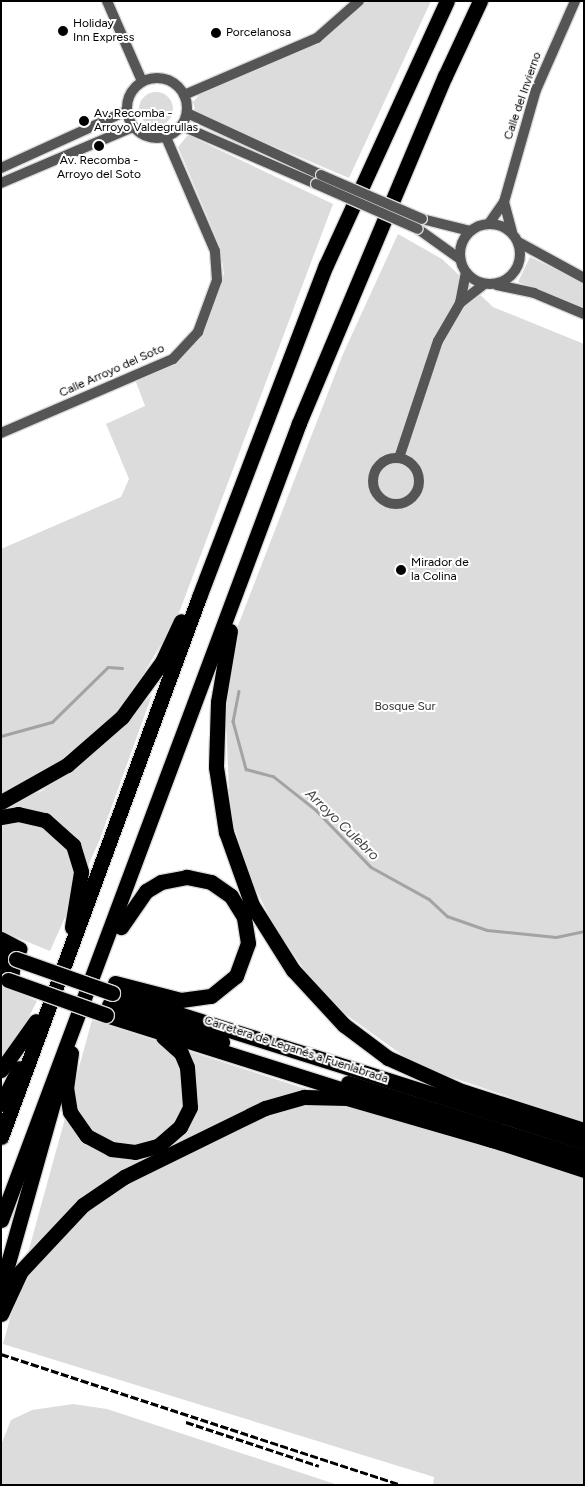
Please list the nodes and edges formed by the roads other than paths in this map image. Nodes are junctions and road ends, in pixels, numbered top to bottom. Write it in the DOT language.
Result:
graph roads {
  1 [pos="107,1"];
  2 [pos="359,1"];
  3 [pos="447,1"];
  4 [pos="480,1"];
  5 [pos="575,1"];
  6 [pos="142,81"];
  7 [pos="184,95"];
  8 [pos="126,111"];
  9 [pos="187,113"];
  10 [pos="182,126"];
  11 [pos="133,127"];
  12 [pos="166,137"];
  13 [pos="1,168"];
  14 [pos="1,183"];
  15 [pos="504,202"];
  16 [pos="490,222"];
  17 [pos="420,224"];
  18 [pos="470,231"];
  19 [pos="512,233"];
  20 [pos="518,242"];
  21 [pos="460,259"];
  22 [pos="466,273"];
  23 [pos="584,278"];
  24 [pos="484,284"];
  25 [pos="497,284"];
  26 [pos="460,302"];
  27 [pos="584,314"];
  28 [pos="1,433"];
  29 [pos="399,458"];
  30 [pos="240,587"];
  31 [pos="199,597"];
  32 [pos="1,802"];
  33 [pos="1,817"];
  34 [pos="141,851"];
  35 [pos="99,873"];
  36 [pos="72,927"];
  37 [pos="1,941"];
  38 [pos="113,941"];
  39 [pos="1,954"];
  40 [pos="8,969"];
  41 [pos="111,999"];
  42 [pos="36,1021"];
  43 [pos="158,1033"];
  44 [pos="71,1053"];
  45 [pos="1,1070"];
  46 [pos="457,1089"];
  47 [pos="1,1104"];
  48 [pos="584,1130"];
  49 [pos="1,1137"];
  50 [pos="492,1140"];
  51 [pos="584,1142"];
  52 [pos="584,1157"];
  53 [pos="584,1170"];
  54 [pos="1,1220"];
  55 [pos="1,1288"];
  56 [pos="1,1314"];
  1 -- 6 [label="street"];
  2 -- 7 [label="street"];
  3 -- 31 [label="highway"];
  4 -- 30 [label="highway"];
  5 -- 15 [label="street, Calle del Invierno"];
  6 -- 7 [label="street"];
  6 -- 8 [label="street"];
  7 -- 9 [label="street"];
  8 -- 11 [label="street"];
  8 -- 13 [label="street"];
  9 -- 10 [label="street"];
  9 -- 17 [label="street, bridge"];
  10 -- 12 [label="street"];
  10 -- 17 [label="street, bridge"];
  11 -- 12 [label="street"];
  11 -- 14 [label="street"];
  12 -- 28 [label="street, Calle Arroyo del Soto"];
  15 -- 16 [label="street"];
  15 -- 19 [label="street"];
  16 -- 18 [label="street"];
  16 -- 19 [label="street"];
  17 -- 18 [label="street"];
  17 -- 21 [label="street"];
  18 -- 21 [label="street"];
  19 -- 20 [label="street"];
  20 -- 23 [label="street"];
  20 -- 25 [label="street"];
  21 -- 22 [label="street"];
  22 -- 24 [label="street"];
  22 -- 26 [label="street"];
  24 -- 25 [label="street"];
  24 -- 26 [label="street"];
  25 -- 27 [label="street"];
  26 -- 29 [label="street"];
  29 -- 29 [label="street"];
  30 -- 34 [label="highway"];
  30 -- 46 [label="highway"];
  31 -- 32 [label="highway"];
  31 -- 35 [label="highway"];
  33 -- 36 [label="highway"];
  34 -- 38 [label="highway"];
  34 -- 54 [label="highway"];
  35 -- 36 [label="highway"];
  35 -- 49 [label="highway"];
  36 -- 42 [label="highway"];
  37 -- 40 [label="highway"];
  38 -- 41 [label="highway"];
  38 -- 44 [label="highway"];
  39 -- 40 [label="highway, Carretera de Leganés a Fuenlabrada"];
  40 -- 41 [label="highway, Carretera de Leganés a Fuenlabrada"];
  40 -- 41 [label="highway"];
  41 -- 43 [label="highway"];
  41 -- 46 [label="highway"];
  41 -- 51 [label="highway, Carretera de Leganés a Fuenlabrada"];
  41 -- 52 [label="highway, Carretera de Leganés a Fuenlabrada"];
  42 -- 45 [label="highway"];
  42 -- 47 [label="highway"];
  43 -- 44 [label="highway"];
  43 -- 50 [label="highway"];
  44 -- 55 [label="highway"];
  46 -- 48 [label="highway"];
  50 -- 53 [label="highway"];
  50 -- 56 [label="highway"];
}
